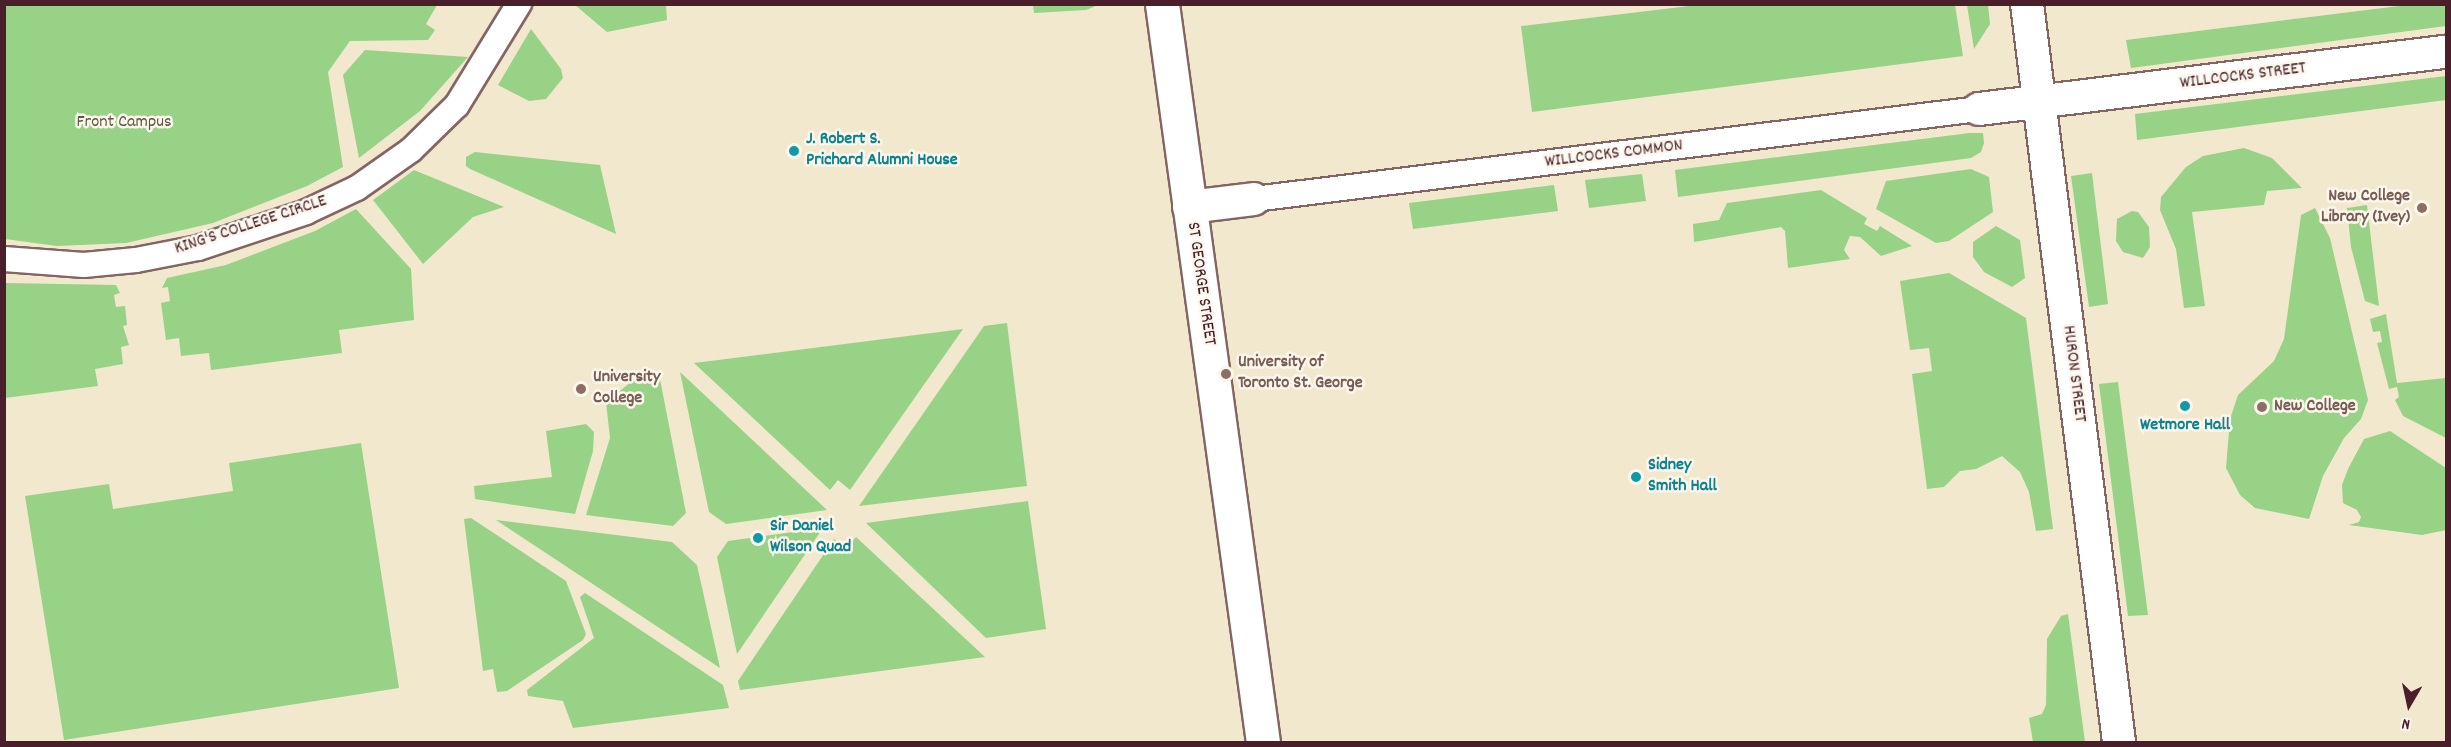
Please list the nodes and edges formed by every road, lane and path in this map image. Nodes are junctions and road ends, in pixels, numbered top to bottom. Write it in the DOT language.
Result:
graph roads {
  1 [pos="519,4"];
  2 [pos="1162,4"];
  3 [pos="2027,4"];
  4 [pos="2446,52"];
  5 [pos="2039,102"];
  6 [pos="1979,110"];
  7 [pos="1254,199"];
  8 [pos="1189,207"];
  9 [pos="4,259"];
  10 [pos="1263,742"];
  11 [pos="2119,742"];
  1 -- 9 [label="street, KING'S COLLEGE CIRCLE"];
  2 -- 8 [label="street, ST GEORGE STREET"];
  3 -- 5 [label="street, HURON STREET"];
  4 -- 5 [label="street, WILLCOCKS STREET"];
  5 -- 6 [label="street, WILLCOCKS COMMON"];
  5 -- 11 [label="street, HURON STREET"];
  6 -- 7 [label="street, WILLCOCKS COMMON"];
  7 -- 8 [label="street, WILLCOCKS COMMON"];
  8 -- 10 [label="street, ST GEORGE STREET"];
}
